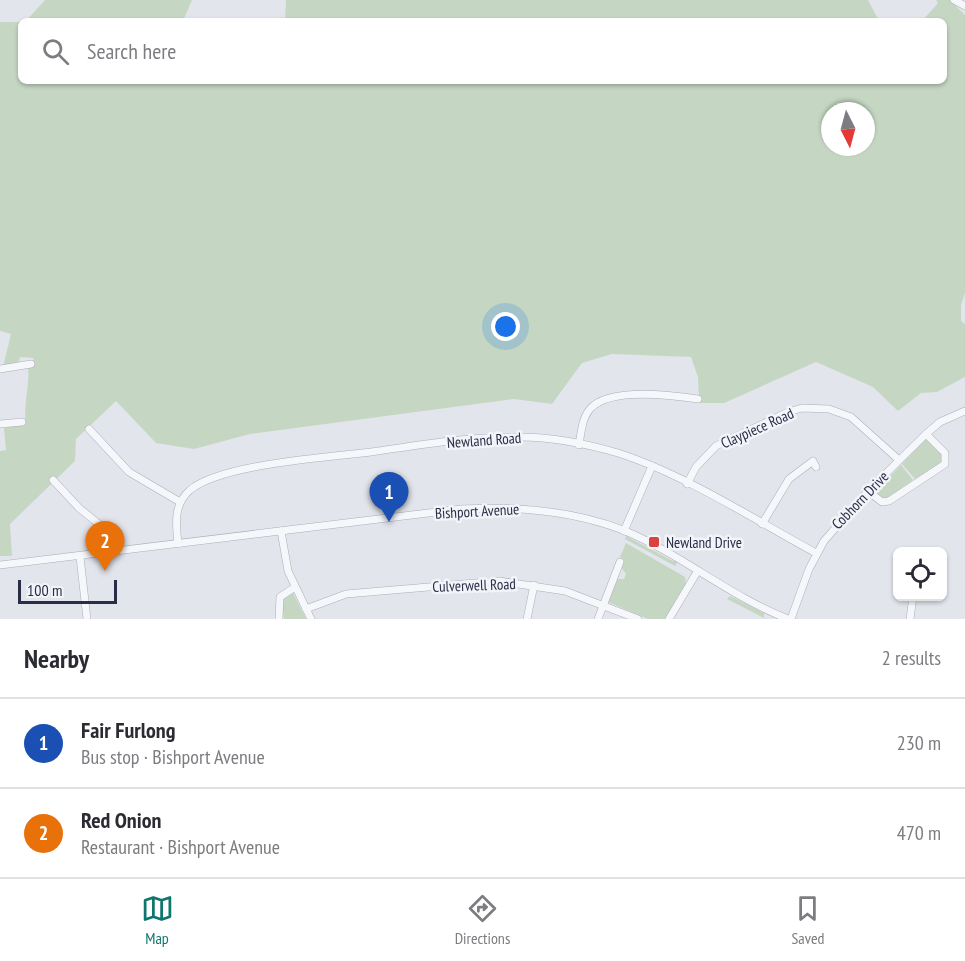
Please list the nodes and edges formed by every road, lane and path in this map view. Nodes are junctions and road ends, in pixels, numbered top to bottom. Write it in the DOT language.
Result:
graph roads {
  1 [pos="954,0"];
  2 [pos="965,6"];
  3 [pos="26,362"];
  4 [pos="0,369"];
  5 [pos="698,399"];
  6 [pos="965,411"];
  7 [pos="17,420"];
  8 [pos="0,424"];
  9 [pos="94,431"];
  10 [pos="926,434"];
  11 [pos="579,445"];
  12 [pos="899,460"];
  13 [pos="813,461"];
  14 [pos="652,466"];
  15 [pos="53,480"];
  16 [pos="687,484"];
  17 [pos="868,491"];
  18 [pos="180,502"];
  19 [pos="762,524"];
  20 [pos="281,531"];
  21 [pos="624,531"];
  22 [pos="178,544"];
  23 [pos="110,553"];
  24 [pos="816,553"];
  25 [pos="80,557"];
  26 [pos="620,562"];
  27 [pos="0,565"];
  28 [pos="697,572"];
  29 [pos="534,585"];
  30 [pos="295,587"];
  31 [pos="912,601"];
  32 [pos="604,604"];
  33 [pos="306,609"];
  34 [pos="87,619"];
  35 [pos="279,619"];
  36 [pos="311,619"];
  37 [pos="527,619"];
  38 [pos="598,619"];
  39 [pos="638,619"];
  40 [pos="669,619"];
  41 [pos="789,619"];
  42 [pos="910,619"];
  1 -- 2 [label="street"];
  3 -- 4 [label="street"];
  5 -- 11 [label="street"];
  6 -- 10 [label="street, Cobhorn Drive"];
  7 -- 8 [label="street"];
  9 -- 18 [label="street"];
  10 -- 12 [label="street, Cobhorn Drive"];
  10 -- 17 [label="street"];
  11 -- 14 [label="street, Newland Road"];
  11 -- 18 [label="street, Newland Road"];
  12 -- 16 [label="street, Claypiece Road"];
  12 -- 17 [label="street, Cobhorn Drive"];
  13 -- 19 [label="street"];
  14 -- 16 [label="street, Newland Road"];
  14 -- 21 [label="street"];
  15 -- 23 [label="street"];
  16 -- 19 [label="street, Newland Road"];
  17 -- 24 [label="street, Cobhorn Drive"];
  18 -- 22 [label="street"];
  19 -- 24 [label="street, Newland Road"];
  20 -- 21 [label="street, Bishport Avenue"];
  20 -- 22 [label="street, Bishport Avenue"];
  20 -- 30 [label="street"];
  21 -- 28 [label="street, Bishport Avenue"];
  22 -- 23 [label="street, Bishport Avenue"];
  23 -- 25 [label="street, Bishport Avenue"];
  24 -- 41 [label="street, Cobhorn Drive"];
  25 -- 27 [label="street, Bishport Avenue"];
  25 -- 34 [label="street"];
  26 -- 32 [label="street"];
  28 -- 40 [label="street"];
  28 -- 41 [label="street, Bishport Avenue"];
  29 -- 32 [label="street, Culverwell Road"];
  29 -- 33 [label="street, Culverwell Road"];
  29 -- 37 [label="street"];
  30 -- 33 [label="street"];
  30 -- 35 [label="street"];
  31 -- 42 [label="street"];
  32 -- 38 [label="street"];
  32 -- 39 [label="street, Culverwell Road"];
  33 -- 36 [label="street"];
}
